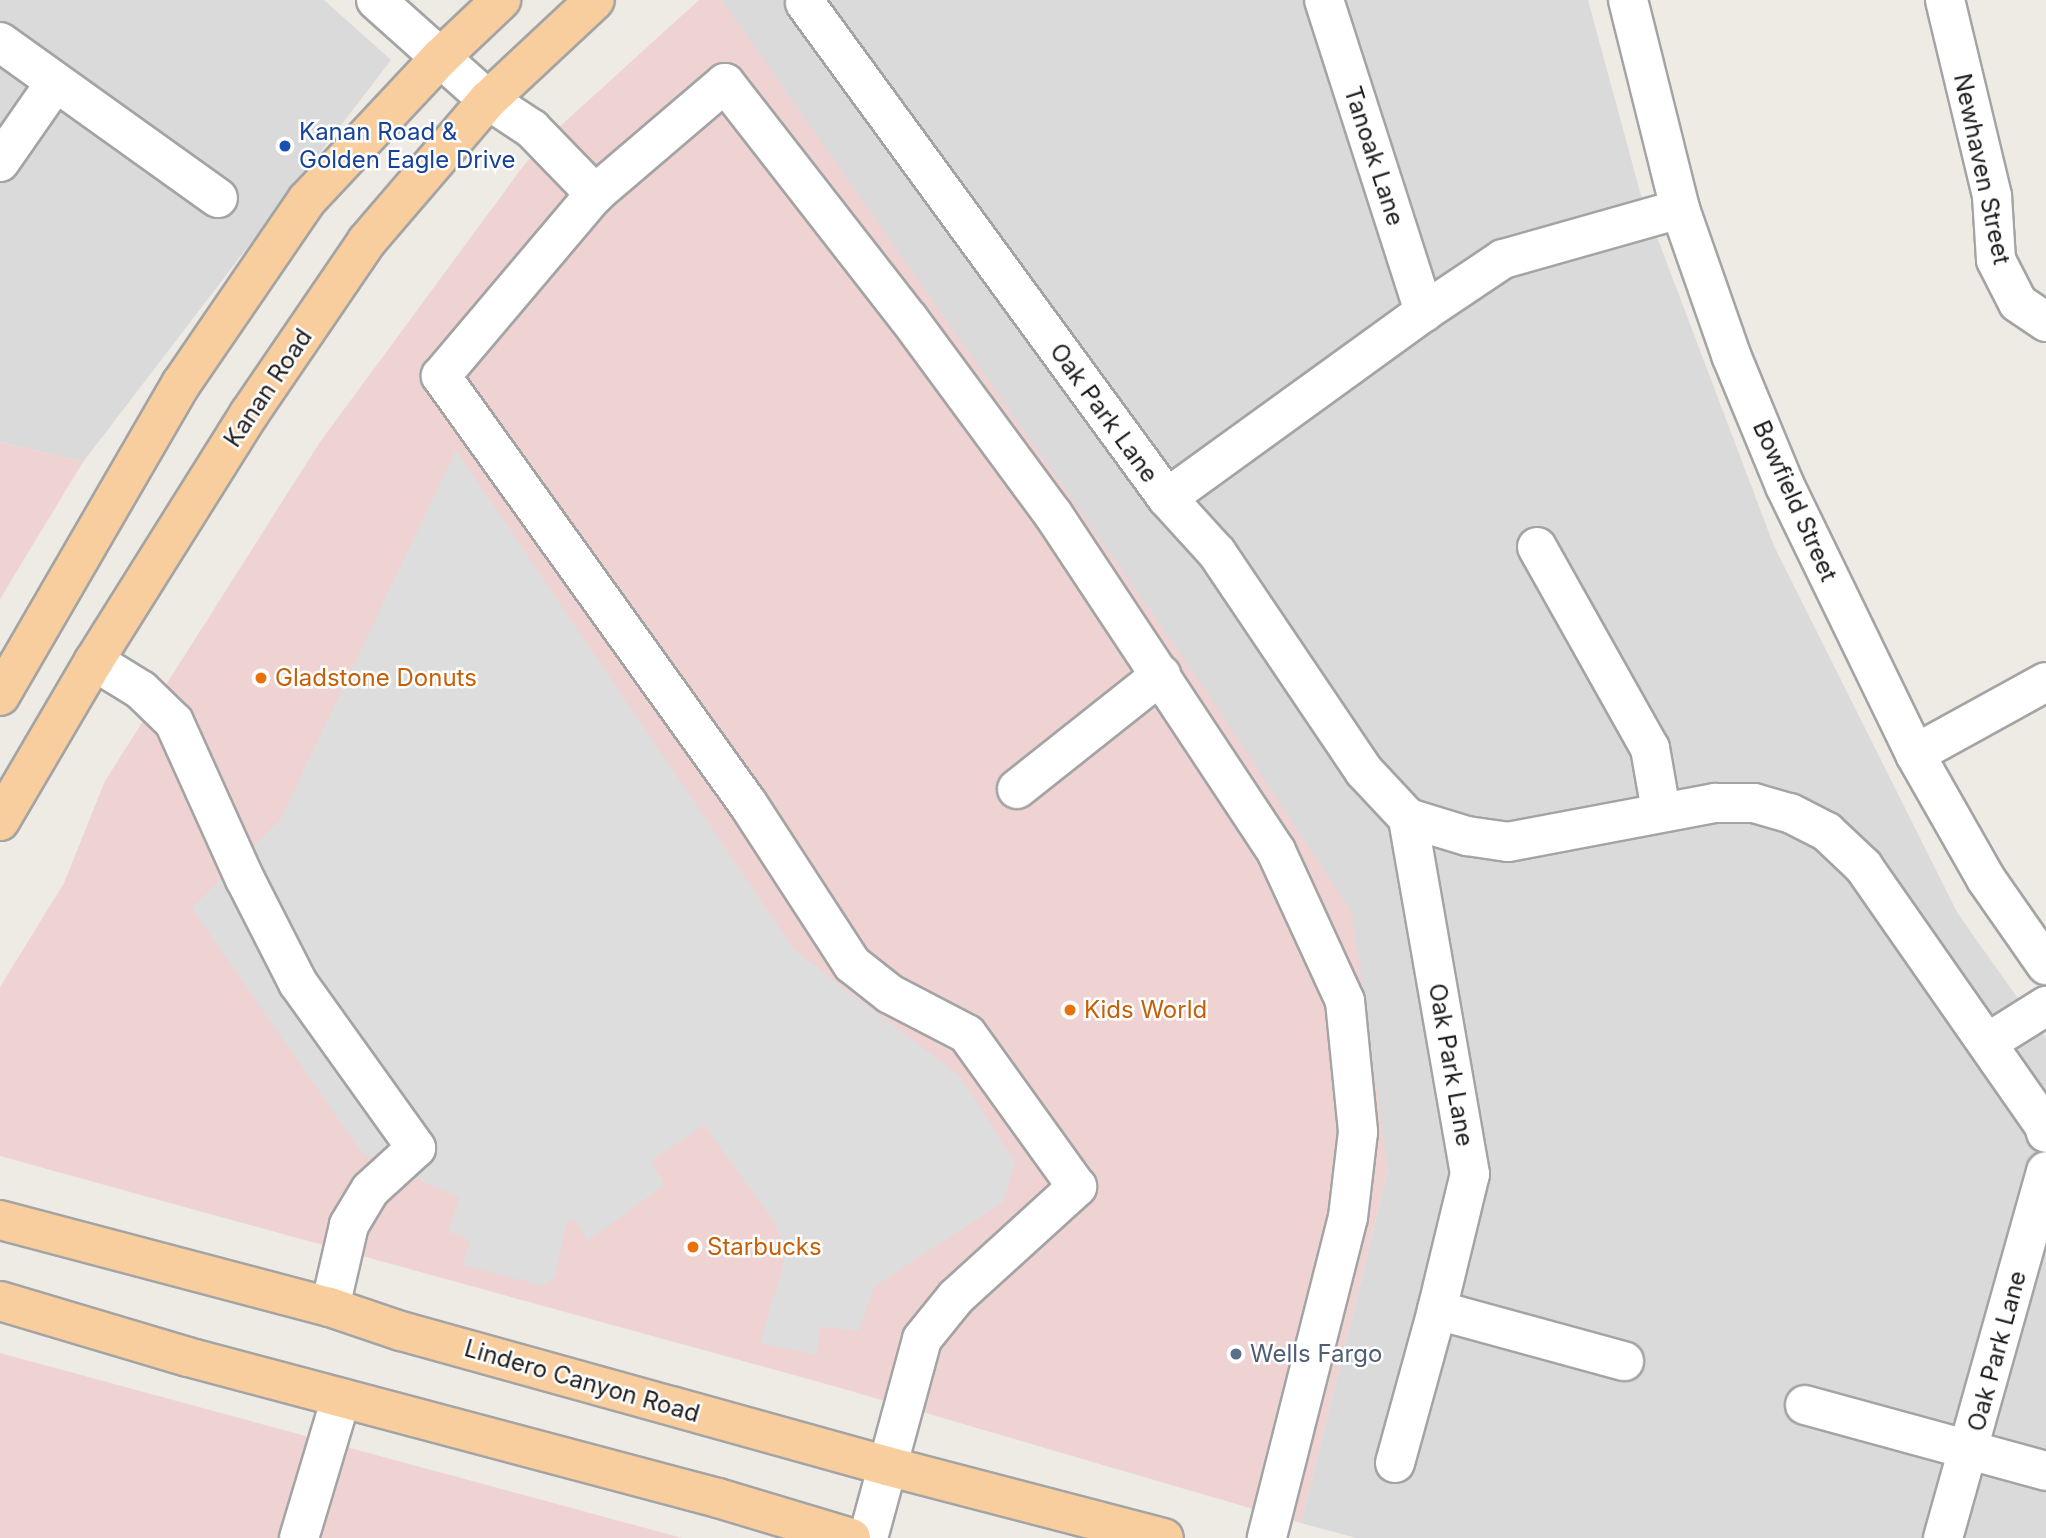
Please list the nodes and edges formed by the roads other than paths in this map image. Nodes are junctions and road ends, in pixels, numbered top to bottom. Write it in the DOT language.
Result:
graph roads {
  1 [pos="376,0"];
  2 [pos="500,0"];
  3 [pos="595,0"];
  4 [pos="1324,0"];
  5 [pos="1628,0"];
  6 [pos="1945,0"];
  7 [pos="805,3"];
  8 [pos="0,41"];
  9 [pos="441,57"];
  10 [pos="55,83"];
  11 [pos="488,100"];
  12 [pos="0,162"];
  13 [pos="594,194"];
  14 [pos="218,198"];
  15 [pos="1680,209"];
  16 [pos="1424,312"];
  17 [pos="2046,322"];
  18 [pos="1167,498"];
  19 [pos="1537,547"];
  20 [pos="94,661"];
  21 [pos="1161,675"];
  22 [pos="2046,682"];
  23 [pos="0,696"];
  24 [pos="1915,754"];
  25 [pos="1017,789"];
  26 [pos="1661,811"];
  27 [pos="1408,818"];
  28 [pos="0,821"];
  29 [pos="2046,965"];
  30 [pos="2046,1006"];
  31 [pos="1987,1043"];
  32 [pos="2046,1133"];
  33 [pos="2046,1171"];
  34 [pos="0,1220"];
  35 [pos="0,1301"];
  36 [pos="330,1307"];
  37 [pos="1437,1310"];
  38 [pos="1624,1362"];
  39 [pos="341,1398"];
  40 [pos="1805,1405"];
  41 [pos="1970,1450"];
  42 [pos="1395,1463"];
  43 [pos="887,1466"];
  44 [pos="2046,1471"];
  45 [pos="299,1538"];
  46 [pos="851,1538"];
  47 [pos="868,1538"];
  48 [pos="1164,1538"];
  49 [pos="1267,1538"];
  50 [pos="1943,1538"];
  1 -- 9 [label="street"];
  2 -- 9 [label="main road"];
  3 -- 11 [label="main road, Kanan Road"];
  4 -- 16 [label="street, Tanoak Lane"];
  5 -- 15 [label="street, Bowfield Street"];
  6 -- 17 [label="street, Newhaven Street"];
  7 -- 18 [label="street, Oak Park Lane"];
  8 -- 10 [label="street"];
  9 -- 11 [label="street"];
  9 -- 23 [label="main road"];
  10 -- 12 [label="street"];
  10 -- 14 [label="street"];
  11 -- 13 [label="street"];
  11 -- 20 [label="main road, Kanan Road"];
  13 -- 21 [label="street"];
  13 -- 43 [label="street"];
  15 -- 16 [label="street"];
  15 -- 24 [label="street, Bowfield Street"];
  16 -- 18 [label="street"];
  18 -- 27 [label="street, Oak Park Lane"];
  19 -- 26 [label="street"];
  20 -- 28 [label="main road, Kanan Road"];
  20 -- 36 [label="street"];
  21 -- 25 [label="street"];
  21 -- 49 [label="street"];
  22 -- 24 [label="street"];
  24 -- 29 [label="street, Bowfield Street"];
  26 -- 27 [label="street, Oak Park Lane"];
  26 -- 31 [label="street, Oak Park Lane"];
  27 -- 37 [label="street, Oak Park Lane"];
  30 -- 31 [label="street"];
  31 -- 32 [label="street, Oak Park Lane"];
  33 -- 41 [label="street, Oak Park Lane"];
  34 -- 36 [label="main road, Lindero Canyon Road"];
  35 -- 39 [label="main road"];
  36 -- 43 [label="main road, Lindero Canyon Road"];
  37 -- 38 [label="street"];
  37 -- 42 [label="street, Oak Park Lane"];
  39 -- 45 [label="street"];
  39 -- 46 [label="main road"];
  40 -- 41 [label="street, Oak Park Lane"];
  41 -- 44 [label="street, Oak Park Lane"];
  41 -- 50 [label="street, Oak Park Lane"];
  43 -- 47 [label="street"];
  43 -- 48 [label="main road, Lindero Canyon Road"];
}
